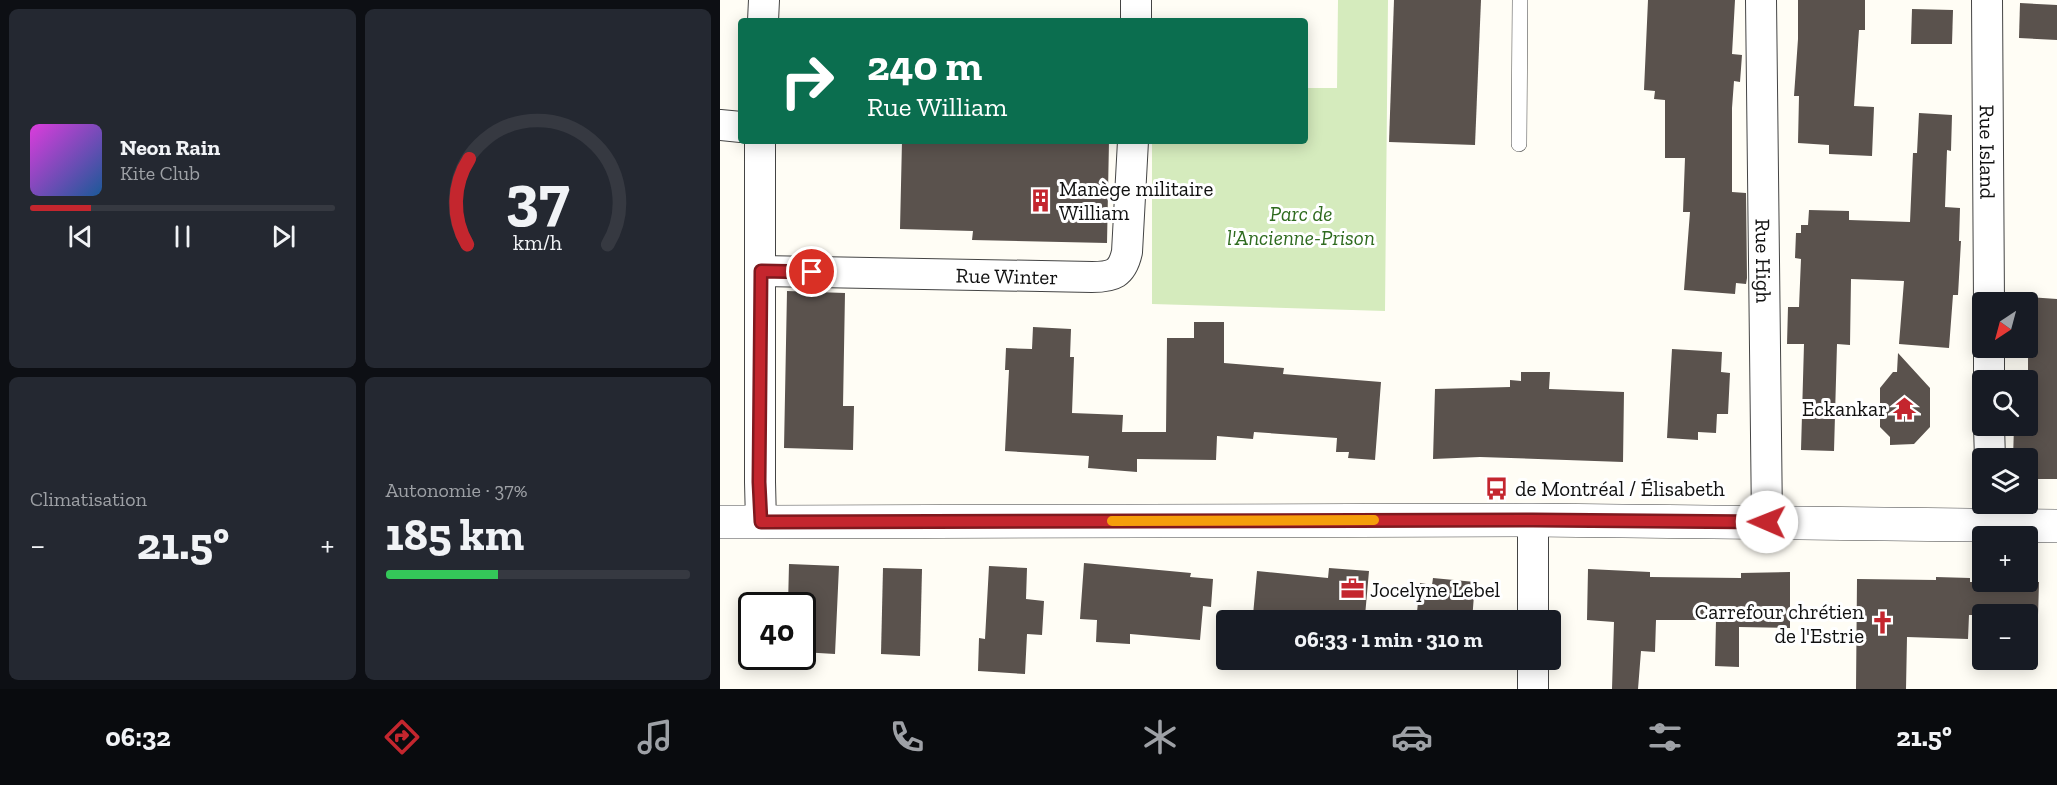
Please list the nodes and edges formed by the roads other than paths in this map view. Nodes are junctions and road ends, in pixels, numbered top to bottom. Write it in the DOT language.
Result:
graph roads {
  1 [pos="764,0"];
  2 [pos="1136,0"];
  3 [pos="1520,0"];
  4 [pos="1761,0"];
  5 [pos="1987,0"];
  6 [pos="763,18"];
  7 [pos="1136,18"];
  8 [pos="720,125"];
  9 [pos="738,127"];
  10 [pos="760,144"];
  11 [pos="1132,144"];
  12 [pos="1519,144"];
  13 [pos="761,271"];
  14 [pos="1989,292"];
  15 [pos="1990,515"];
  16 [pos="1533,520"];
  17 [pos="720,522"];
  18 [pos="761,522"];
  19 [pos="1767,522"];
  20 [pos="2057,526"];
  21 [pos="1533,610"];
  22 [pos="1533,670"];
  23 [pos="1533,689"];
  1 -- 6 [label="street"];
  2 -- 7 [label="street"];
  3 -- 12 [label="lane"];
  4 -- 19 [label="street, Rue High"];
  5 -- 14 [label="street, Rue Island"];
  8 -- 9 [label="street"];
  10 -- 13 [label="street"];
  11 -- 13 [label="street, Rue Winter"];
  13 -- 18 [label="street"];
  15 -- 19 [label="street"];
  15 -- 20 [label="street"];
  16 -- 18 [label="street"];
  16 -- 19 [label="street"];
  16 -- 21 [label="street"];
  17 -- 18 [label="street"];
  22 -- 23 [label="street"];
}
